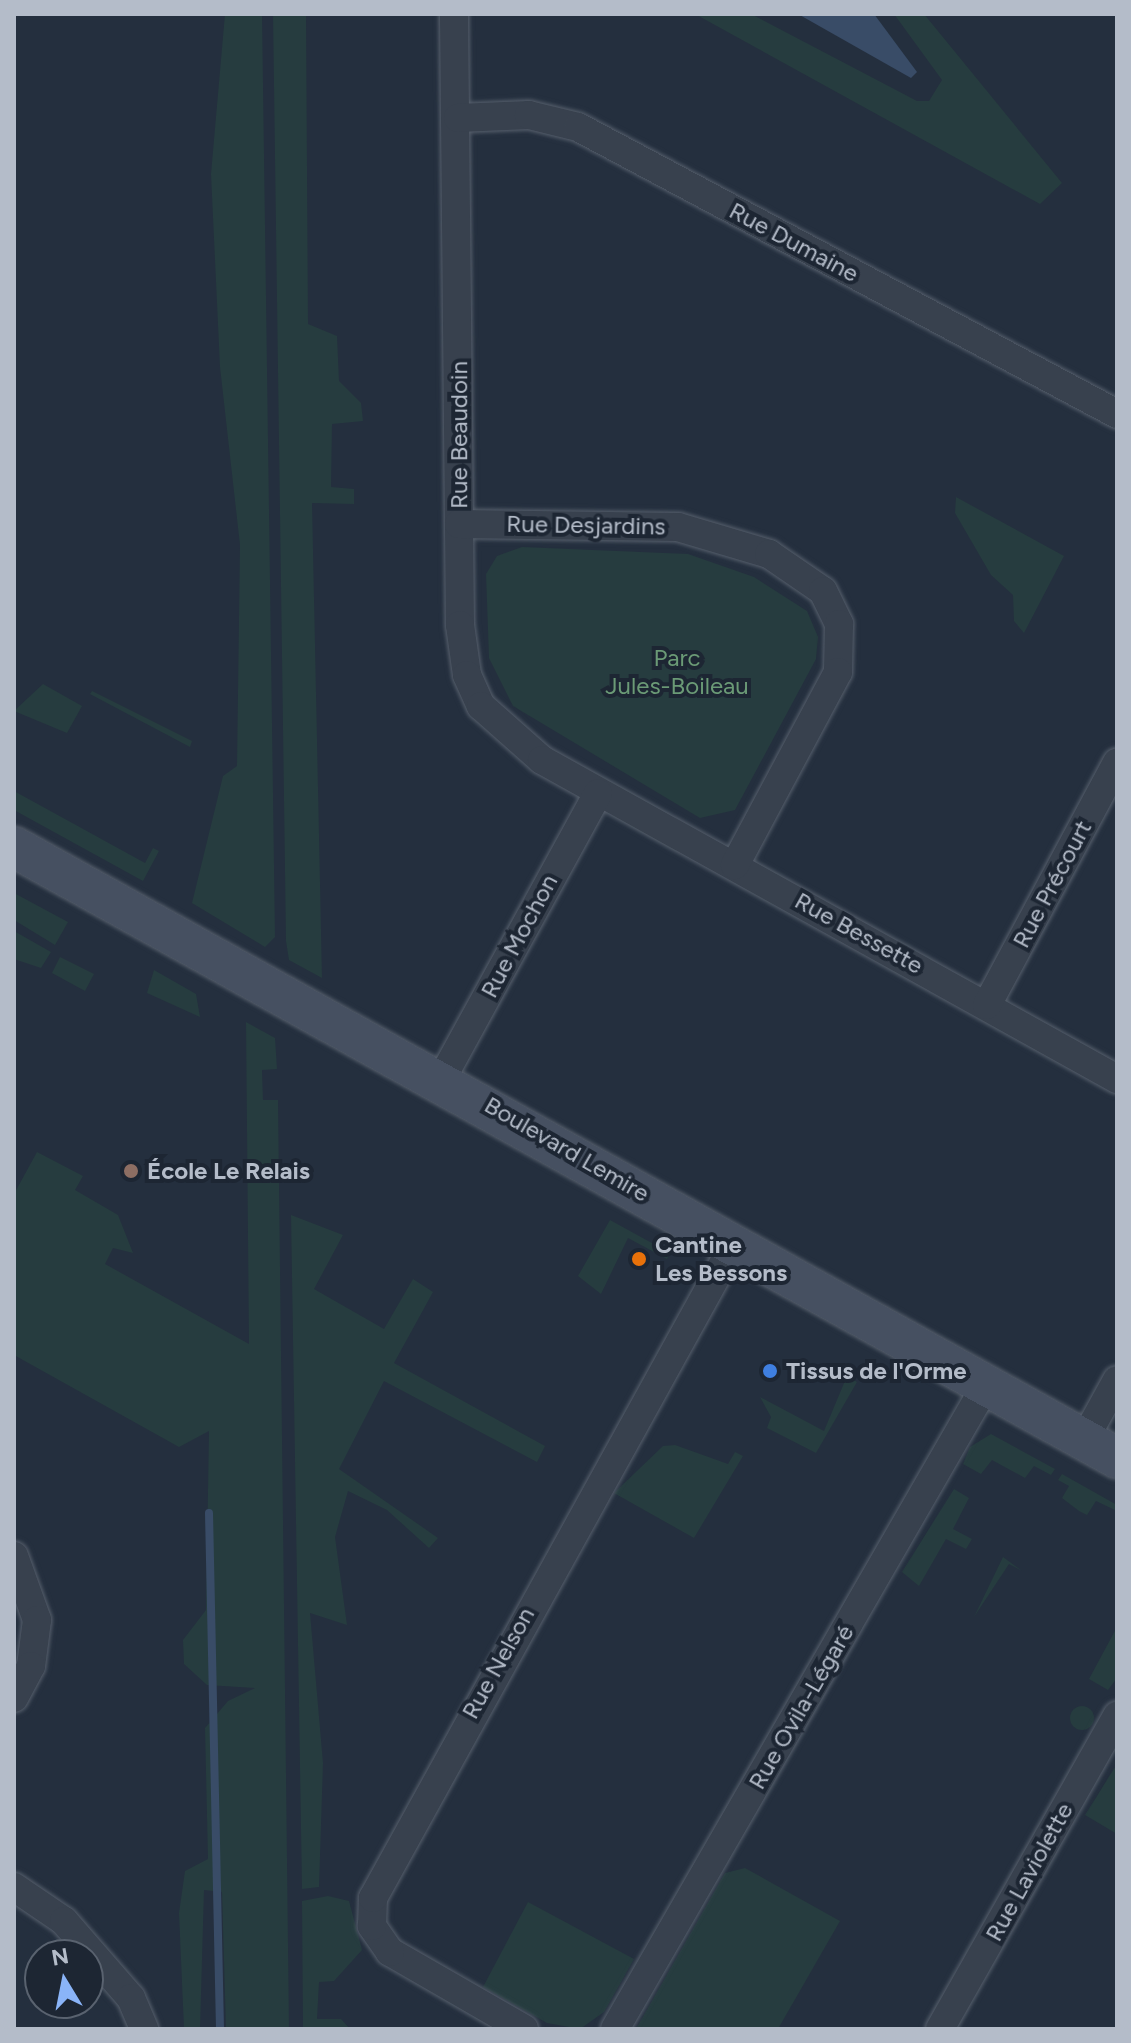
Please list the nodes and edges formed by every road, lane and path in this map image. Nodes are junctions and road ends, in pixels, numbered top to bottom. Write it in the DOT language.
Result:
graph roads {
  1 [pos="454,14"];
  2 [pos="458,118"];
  3 [pos="1117,414"];
  4 [pos="459,524"];
  5 [pos="1117,763"];
  6 [pos="598,793"];
  7 [pos="14,847"];
  8 [pos="735,865"];
  9 [pos="987,1005"];
  10 [pos="1117,1079"];
  11 [pos="441,1080"];
  12 [pos="734,1244"];
  13 [pos="1117,1380"];
  14 [pos="986,1385"];
  15 [pos="1100,1449"];
  16 [pos="14,1556"];
  17 [pos="14,1698"];
  18 [pos="1117,1716"];
  19 [pos="14,1887"];
  20 [pos="144,2029"];
  21 [pos="524,2029"];
  22 [pos="615,2029"];
  23 [pos="940,2029"];
  1 -- 2 [label="street, Rue Beaudoin"];
  2 -- 3 [label="street, Rue Dumaine"];
  2 -- 4 [label="street, Rue Beaudoin"];
  4 -- 6 [label="street, Rue Beaudoin"];
  4 -- 8 [label="street, Rue Desjardins"];
  5 -- 9 [label="street, Rue Précourt"];
  6 -- 8 [label="street, Rue Bessette"];
  6 -- 11 [label="street, Rue Mochon"];
  7 -- 11 [label="main road, Boulevard Lemire"];
  8 -- 9 [label="street, Rue Bessette"];
  9 -- 10 [label="street, Rue Bessette"];
  11 -- 12 [label="main road, Boulevard Lemire"];
  12 -- 14 [label="main road, Boulevard Lemire"];
  12 -- 21 [label="street, Rue Nelson"];
  13 -- 15 [label="street"];
  14 -- 15 [label="main road, Boulevard Lemire"];
  14 -- 22 [label="street, Rue Ovila-Légaré"];
  16 -- 17 [label="street"];
  18 -- 23 [label="street, Rue Laviolette"];
  19 -- 20 [label="street"];
}
